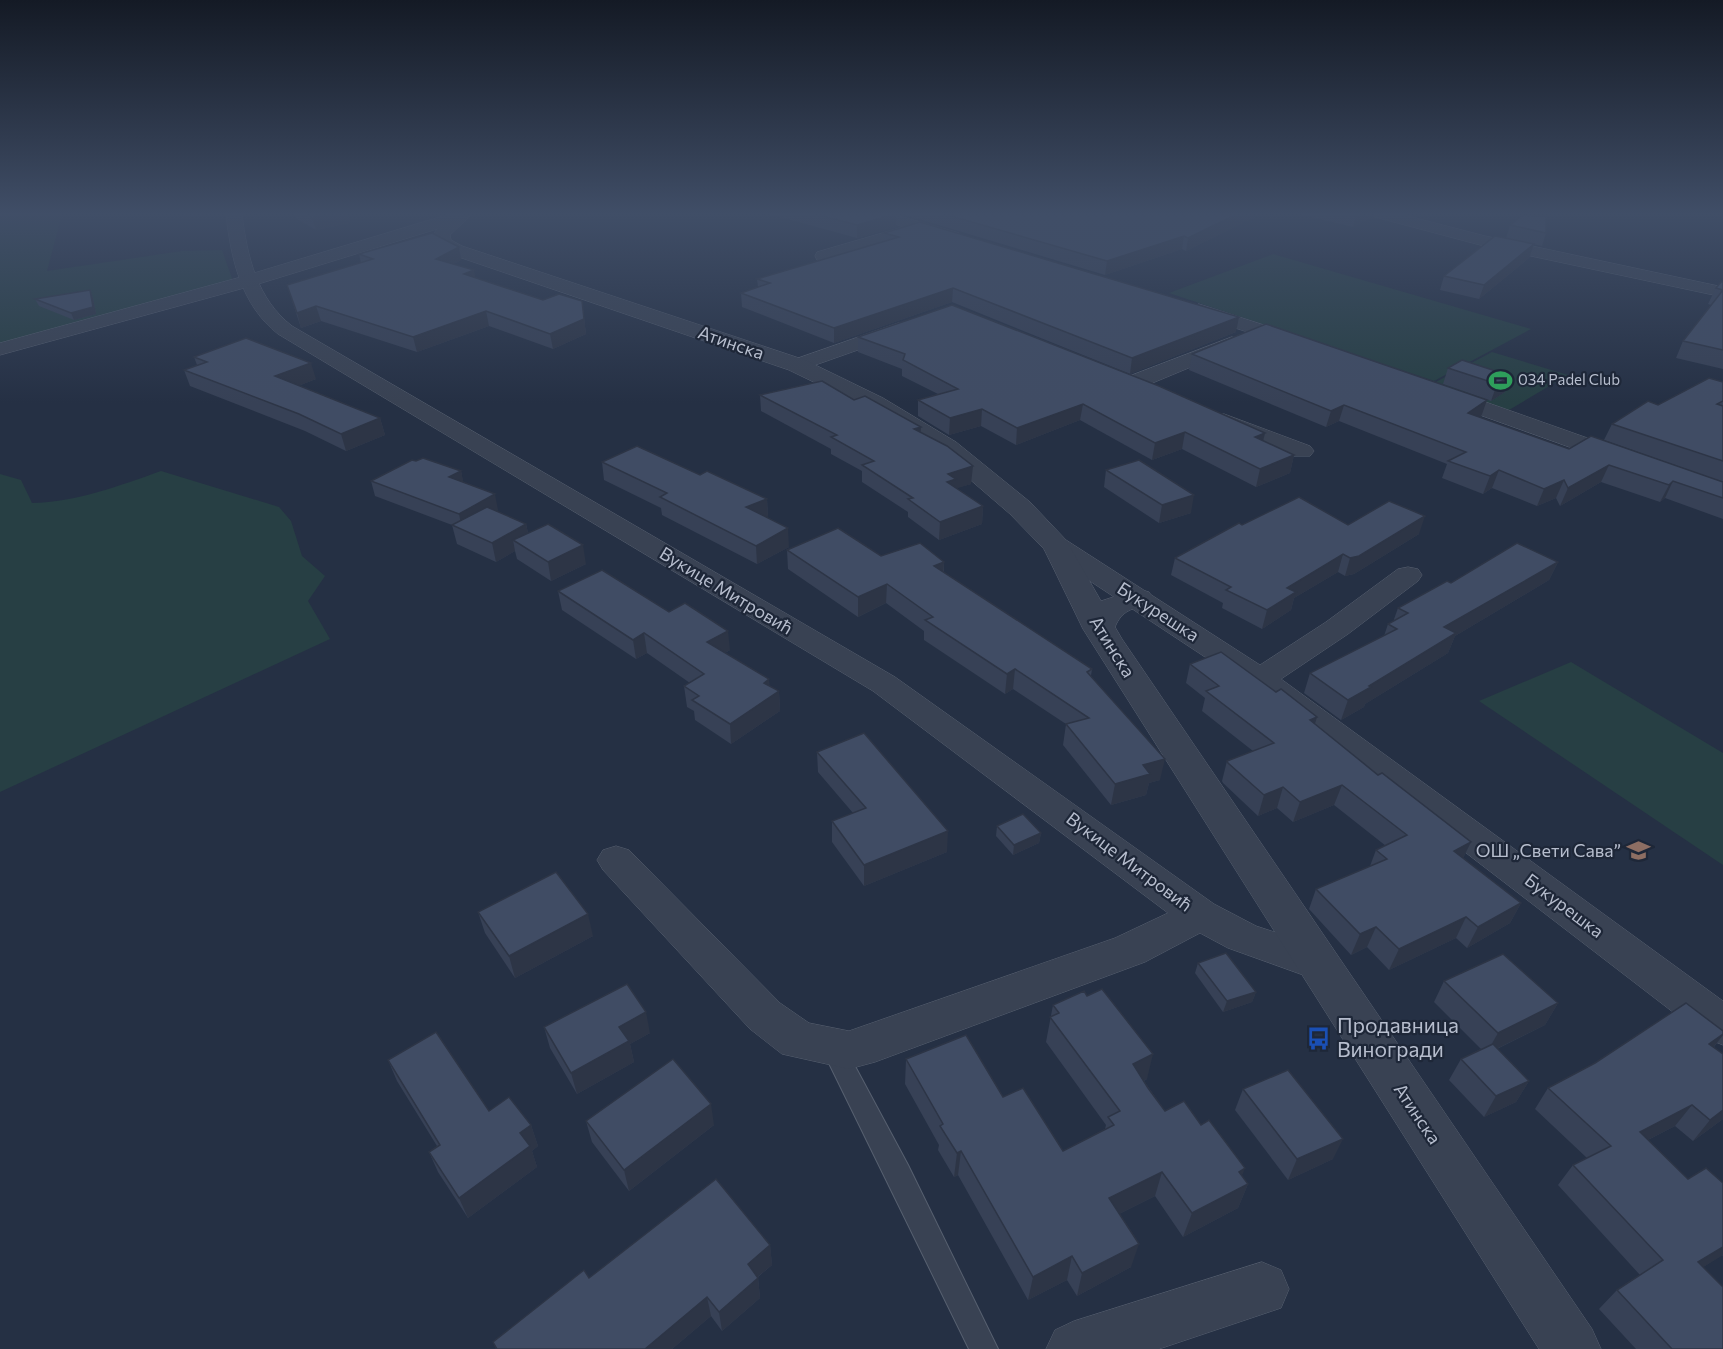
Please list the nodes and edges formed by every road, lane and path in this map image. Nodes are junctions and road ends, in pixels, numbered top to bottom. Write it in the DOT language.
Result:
graph roads {
  1 [pos="246,277"];
  2 [pos="264,277"];
  3 [pos="536,277"];
  4 [pos="1653,277"];
  5 [pos="248,282"];
  6 [pos="1723,292"];
  7 [pos="1175,303"];
  8 [pos="918,322"];
  9 [pos="1263,330"];
  10 [pos="0,349"];
  11 [pos="1319,350"];
  12 [pos="797,365"];
  13 [pos="1109,376"];
  14 [pos="1130,384"];
  15 [pos="1420,386"];
  16 [pos="1162,397"];
  17 [pos="1205,414"];
  18 [pos="1302,451"];
  19 [pos="1632,461"];
  20 [pos="1056,546"];
  21 [pos="1408,575"];
  22 [pos="1138,598"];
  23 [pos="1099,629"];
  24 [pos="1260,679"];
  25 [pos="616,860"];
  26 [pos="1200,915"];
  27 [pos="1317,963"];
  28 [pos="1723,1026"];
  29 [pos="833,1048"];
  30 [pos="1262,1289"];
  31 [pos="984,1349"];
  32 [pos="1074,1349"];
  33 [pos="1572,1349"];
  1 -- 5 [label="street, Вукице Митровић"];
  2 -- 5 [label="street"];
  3 -- 12 [label="street, Атинска"];
  4 -- 6 [label="street"];
  5 -- 10 [label="street"];
  5 -- 26 [label="street, Вукице Митровић"];
  7 -- 9 [label="street"];
  8 -- 12 [label="street"];
  9 -- 11 [label="street"];
  9 -- 14 [label="street"];
  12 -- 20 [label="street, Атинска"];
  13 -- 14 [label="street"];
  14 -- 16 [label="street"];
  15 -- 19 [label="street"];
  17 -- 18 [label="street"];
  20 -- 22 [label="street, Букурешка"];
  20 -- 23 [label="street, Атинска"];
  21 -- 24 [label="street"];
  22 -- 23 [label="street"];
  22 -- 24 [label="street, Букурешка"];
  23 -- 27 [label="street, Атинска"];
  24 -- 28 [label="street, Букурешка"];
  25 -- 29 [label="street, Вукице Митровић"];
  26 -- 27 [label="street, Вукице Митровић"];
  26 -- 29 [label="street, Вукице Митровић"];
  27 -- 33 [label="street, Атинска"];
  29 -- 31 [label="lane"];
  30 -- 32 [label="street"];
}
